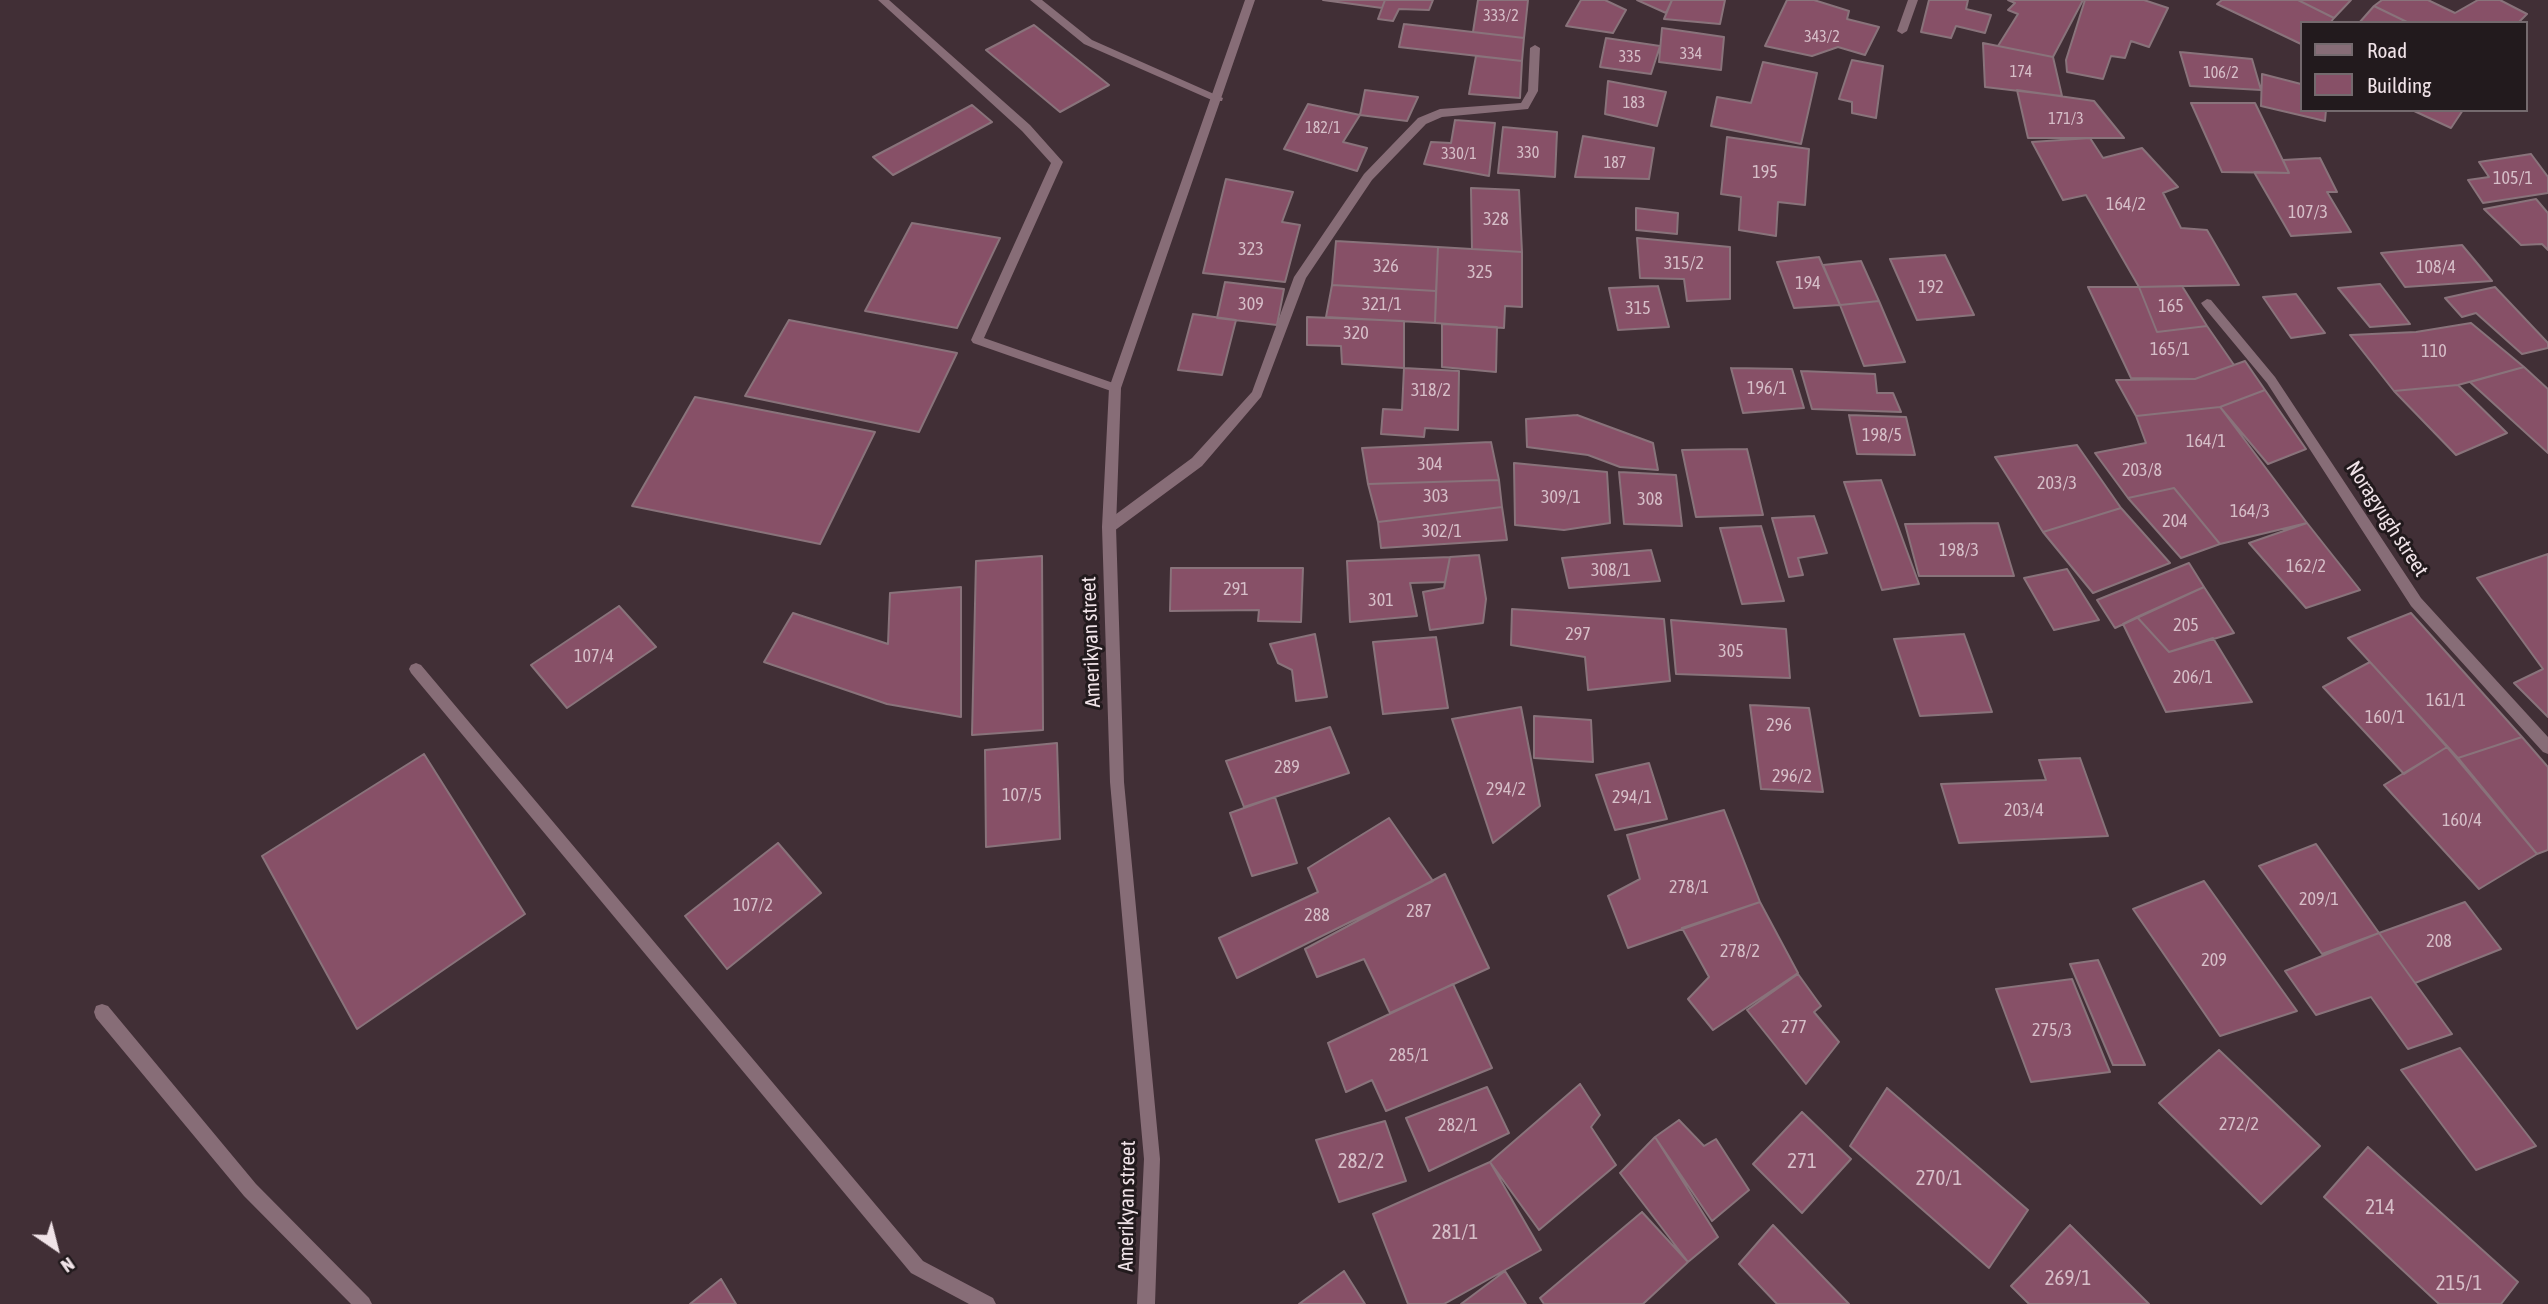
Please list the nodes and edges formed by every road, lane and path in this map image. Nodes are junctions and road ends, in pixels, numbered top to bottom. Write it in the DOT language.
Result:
graph roads {
  1 [pos="883,0"];
  2 [pos="1035,0"];
  3 [pos="1250,0"];
  4 [pos="1913,0"];
  5 [pos="1902,31"];
  6 [pos="1535,48"];
  7 [pos="1218,98"];
  8 [pos="2207,303"];
  9 [pos="1115,388"];
  10 [pos="1109,527"];
  11 [pos="416,668"];
  12 [pos="2548,747"];
  13 [pos="102,1012"];
  14 [pos="363,1304"];
  15 [pos="987,1304"];
  16 [pos="1146,1304"];
  1 -- 9 [label="street"];
  2 -- 7 [label="street"];
  3 -- 7 [label="street, Amerikyan street"];
  4 -- 5 [label="street"];
  6 -- 10 [label="street"];
  7 -- 9 [label="street, Amerikyan street"];
  8 -- 12 [label="street, Noragyugh street"];
  9 -- 10 [label="street, Amerikyan street"];
  10 -- 16 [label="street, Amerikyan street"];
  11 -- 15 [label="street"];
  13 -- 14 [label="street"];
}
